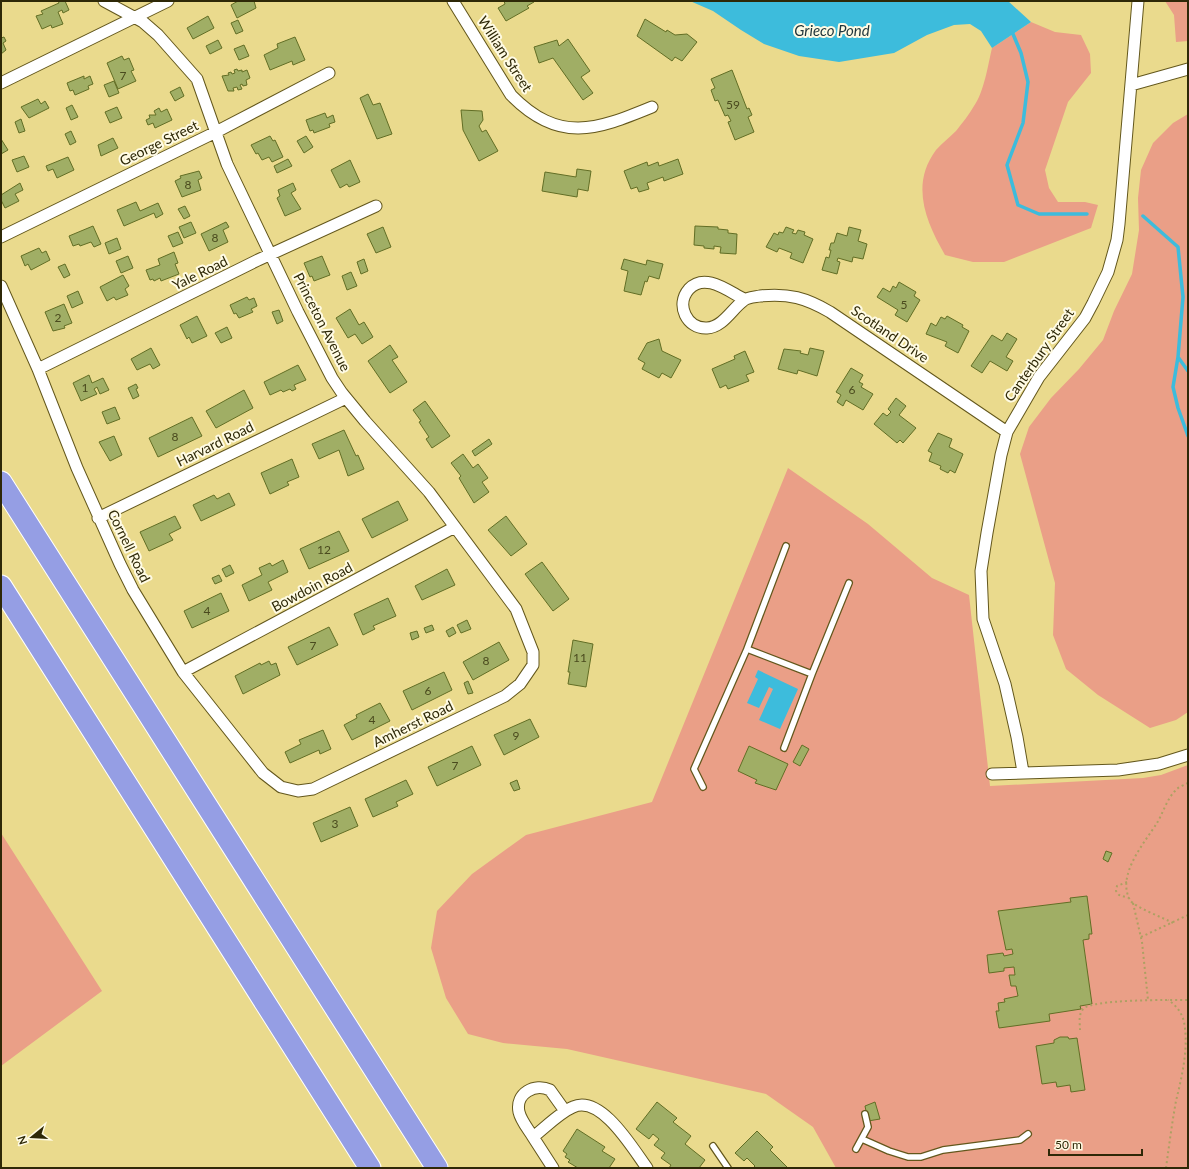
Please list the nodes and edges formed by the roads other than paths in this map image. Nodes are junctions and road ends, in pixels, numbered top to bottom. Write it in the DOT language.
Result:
graph roads {
  1 [pos="104,1"];
  2 [pos="168,1"];
  3 [pos="453,1"];
  4 [pos="1138,1"];
  5 [pos="133,17"];
  6 [pos="1188,69"];
  7 [pos="328,73"];
  8 [pos="1,83"];
  9 [pos="1131,86"];
  10 [pos="652,107"];
  11 [pos="216,132"];
  12 [pos="376,206"];
  13 [pos="1,237"];
  14 [pos="272,254"];
  15 [pos="1,286"];
  16 [pos="744,299"];
  17 [pos="38,369"];
  18 [pos="346,398"];
  19 [pos="1007,432"];
  20 [pos="1,482"];
  21 [pos="98,518"];
  22 [pos="455,527"];
  23 [pos="786,546"];
  24 [pos="849,583"];
  25 [pos="1,586"];
  26 [pos="747,649"];
  27 [pos="533,652"];
  28 [pos="183,672"];
  29 [pos="812,674"];
  30 [pos="784,748"];
  31 [pos="1188,755"];
  32 [pos="1023,772"];
  33 [pos="992,774"];
  34 [pos="281,787"];
  35 [pos="703,787"];
  36 [pos="565,1111"];
  37 [pos="865,1114"];
  38 [pos="1028,1134"];
  39 [pos="534,1137"];
  40 [pos="862,1139"];
  41 [pos="713,1146"];
  42 [pos="856,1149"];
  43 [pos="370,1168"];
  44 [pos="437,1168"];
  45 [pos="553,1168"];
  46 [pos="647,1168"];
  47 [pos="728,1168"];
  1 -- 5 [label="street, Princeton Avenue"];
  2 -- 5 [label="street"];
  3 -- 10 [label="street, William Street"];
  4 -- 9 [label="street, Canterbury Street"];
  5 -- 8 [label="street"];
  5 -- 11 [label="street, Princeton Avenue"];
  6 -- 9 [label="street"];
  7 -- 11 [label="street, George Street"];
  9 -- 19 [label="street, Canterbury Street"];
  11 -- 13 [label="street, George Street"];
  11 -- 14 [label="street, Princeton Avenue"];
  12 -- 14 [label="street, Yale Road"];
  14 -- 17 [label="street, Yale Road"];
  14 -- 18 [label="street, Princeton Avenue"];
  15 -- 17 [label="street, Cornell Road"];
  16 -- 16 [label="street"];
  16 -- 19 [label="street, Scotland Drive"];
  17 -- 21 [label="street, Cornell Road"];
  18 -- 21 [label="street, Harvard Road"];
  18 -- 22 [label="street, Princeton Avenue"];
  19 -- 32 [label="street, Canterbury Street"];
  20 -- 44 [label="highway"];
  21 -- 28 [label="street, Cornell Road"];
  22 -- 27 [label="street, Princeton Avenue"];
  22 -- 28 [label="street, Bowdoin Road"];
  23 -- 26 [label="lane"];
  24 -- 29 [label="lane"];
  25 -- 43 [label="highway"];
  26 -- 29 [label="lane"];
  26 -- 35 [label="lane"];
  27 -- 34 [label="street, Amherst Road"];
  28 -- 34 [label="street, Cornell Road"];
  29 -- 30 [label="lane"];
  31 -- 32 [label="street"];
  32 -- 33 [label="street"];
  36 -- 39 [label="street"];
  36 -- 39 [label="street"];
  36 -- 46 [label="street"];
  37 -- 40 [label="lane"];
  38 -- 40 [label="lane"];
  39 -- 45 [label="street"];
  40 -- 42 [label="lane"];
  41 -- 47 [label="lane"];
}
